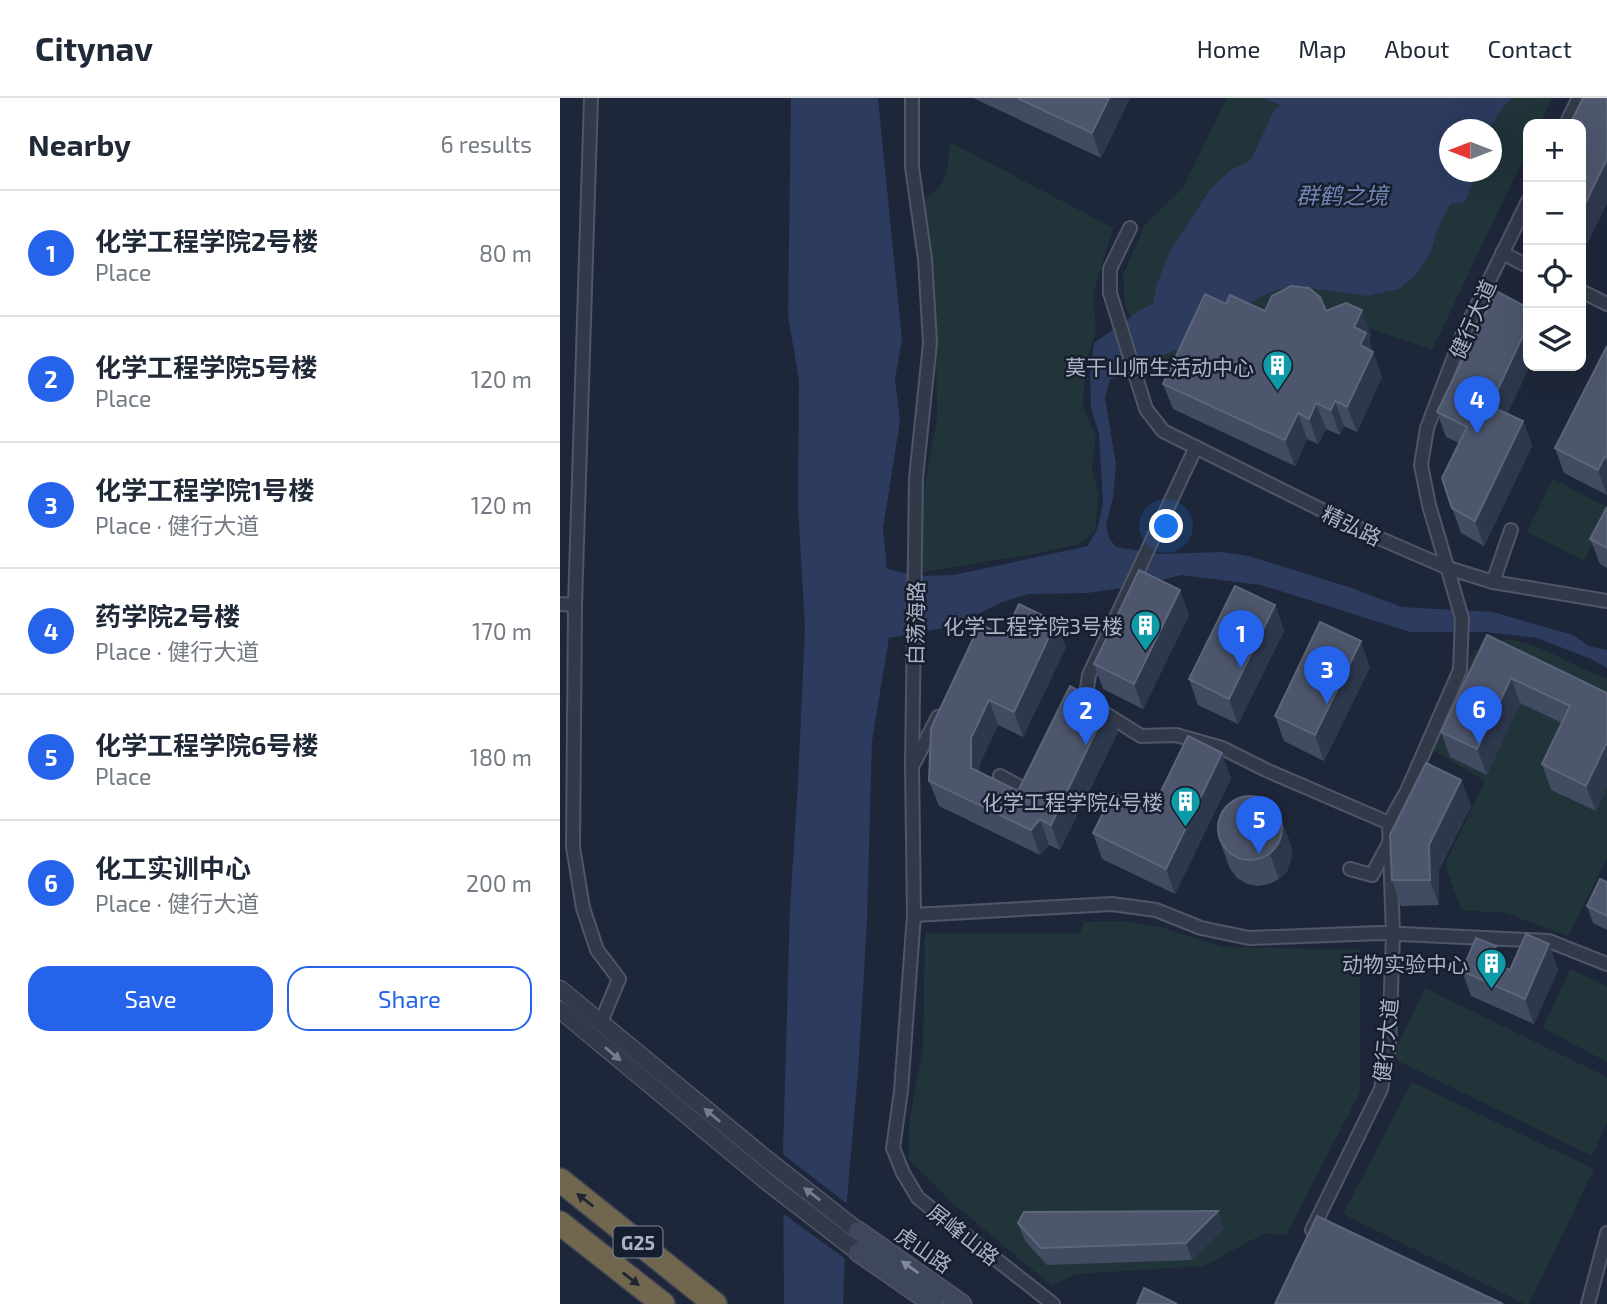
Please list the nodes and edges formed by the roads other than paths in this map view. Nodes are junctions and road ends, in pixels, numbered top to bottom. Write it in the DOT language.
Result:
graph roads {
  1 [pos="591,98"];
  2 [pos="912,98"];
  3 [pos="1579,98"];
  4 [pos="1568,119"];
  5 [pos="1523,211"];
  6 [pos="1130,228"];
  7 [pos="1502,253"];
  8 [pos="1523,264"];
  9 [pos="1586,294"];
  10 [pos="1607,304"];
  11 [pos="1196,447"];
  12 [pos="1511,530"];
  13 [pos="1448,568"];
  14 [pos="1493,582"];
  15 [pos="1607,601"];
  16 [pos="560,604"];
  17 [pos="575,605"];
  18 [pos="1088,675"];
  19 [pos="1076,698"];
  20 [pos="942,710"];
  21 [pos="912,766"];
  22 [pos="1040,768"];
  23 [pos="1000,776"];
  24 [pos="1389,823"];
  25 [pos="1389,842"];
  26 [pos="1350,869"];
  27 [pos="914,915"];
  28 [pos="1393,934"];
  29 [pos="1607,964"];
  30 [pos="560,989"];
  31 [pos="560,1010"];
  32 [pos="601,1022"];
  33 [pos="893,1148"];
  34 [pos="560,1180"];
  35 [pos="560,1223"];
  36 [pos="858,1231"];
  37 [pos="1607,1233"];
  38 [pos="1308,1238"];
  39 [pos="858,1252"];
  40 [pos="663,1304"];
  41 [pos="715,1304"];
  42 [pos="933,1304"];
  43 [pos="962,1304"];
  44 [pos="1053,1304"];
  45 [pos="1588,1304"];
  1 -- 17 [label="street"];
  2 -- 21 [label="street, 白荡海路"];
  3 -- 4 [label="street"];
  5 -- 7 [label="street, 健行大道"];
  6 -- 11 [label="street, 精弘路"];
  7 -- 8 [label="street"];
  7 -- 13 [label="street, 健行大道"];
  9 -- 10 [label="street"];
  11 -- 13 [label="street, 精弘路"];
  11 -- 18 [label="street"];
  12 -- 14 [label="street"];
  13 -- 14 [label="street, 精弘路"];
  13 -- 24 [label="street, 健行大道"];
  14 -- 15 [label="street, 精弘路"];
  16 -- 17 [label="street"];
  17 -- 32 [label="street"];
  18 -- 19 [label="street"];
  18 -- 24 [label="street"];
  20 -- 21 [label="street"];
  21 -- 27 [label="street, 白荡海路"];
  22 -- 23 [label="street"];
  24 -- 25 [label="street, 健行大道"];
  25 -- 26 [label="street"];
  25 -- 28 [label="street, 健行大道"];
  27 -- 28 [label="street"];
  27 -- 33 [label="street, 白荡海路"];
  28 -- 29 [label="street"];
  28 -- 38 [label="street, 健行大道"];
  30 -- 32 [label="street"];
  31 -- 39 [label="street, one-way"];
  36 -- 32 [label="street, one-way"];
  33 -- 44 [label="street, 屏峰山路"];
  41 -- 34 [label="highway, G25, one-way"];
  35 -- 40 [label="highway, G25, one-way"];
  43 -- 36 [label="main road, 虎山路, one-way"];
  37 -- 45 [label="street"];
  39 -- 42 [label="main road, 虎山路"];
}
